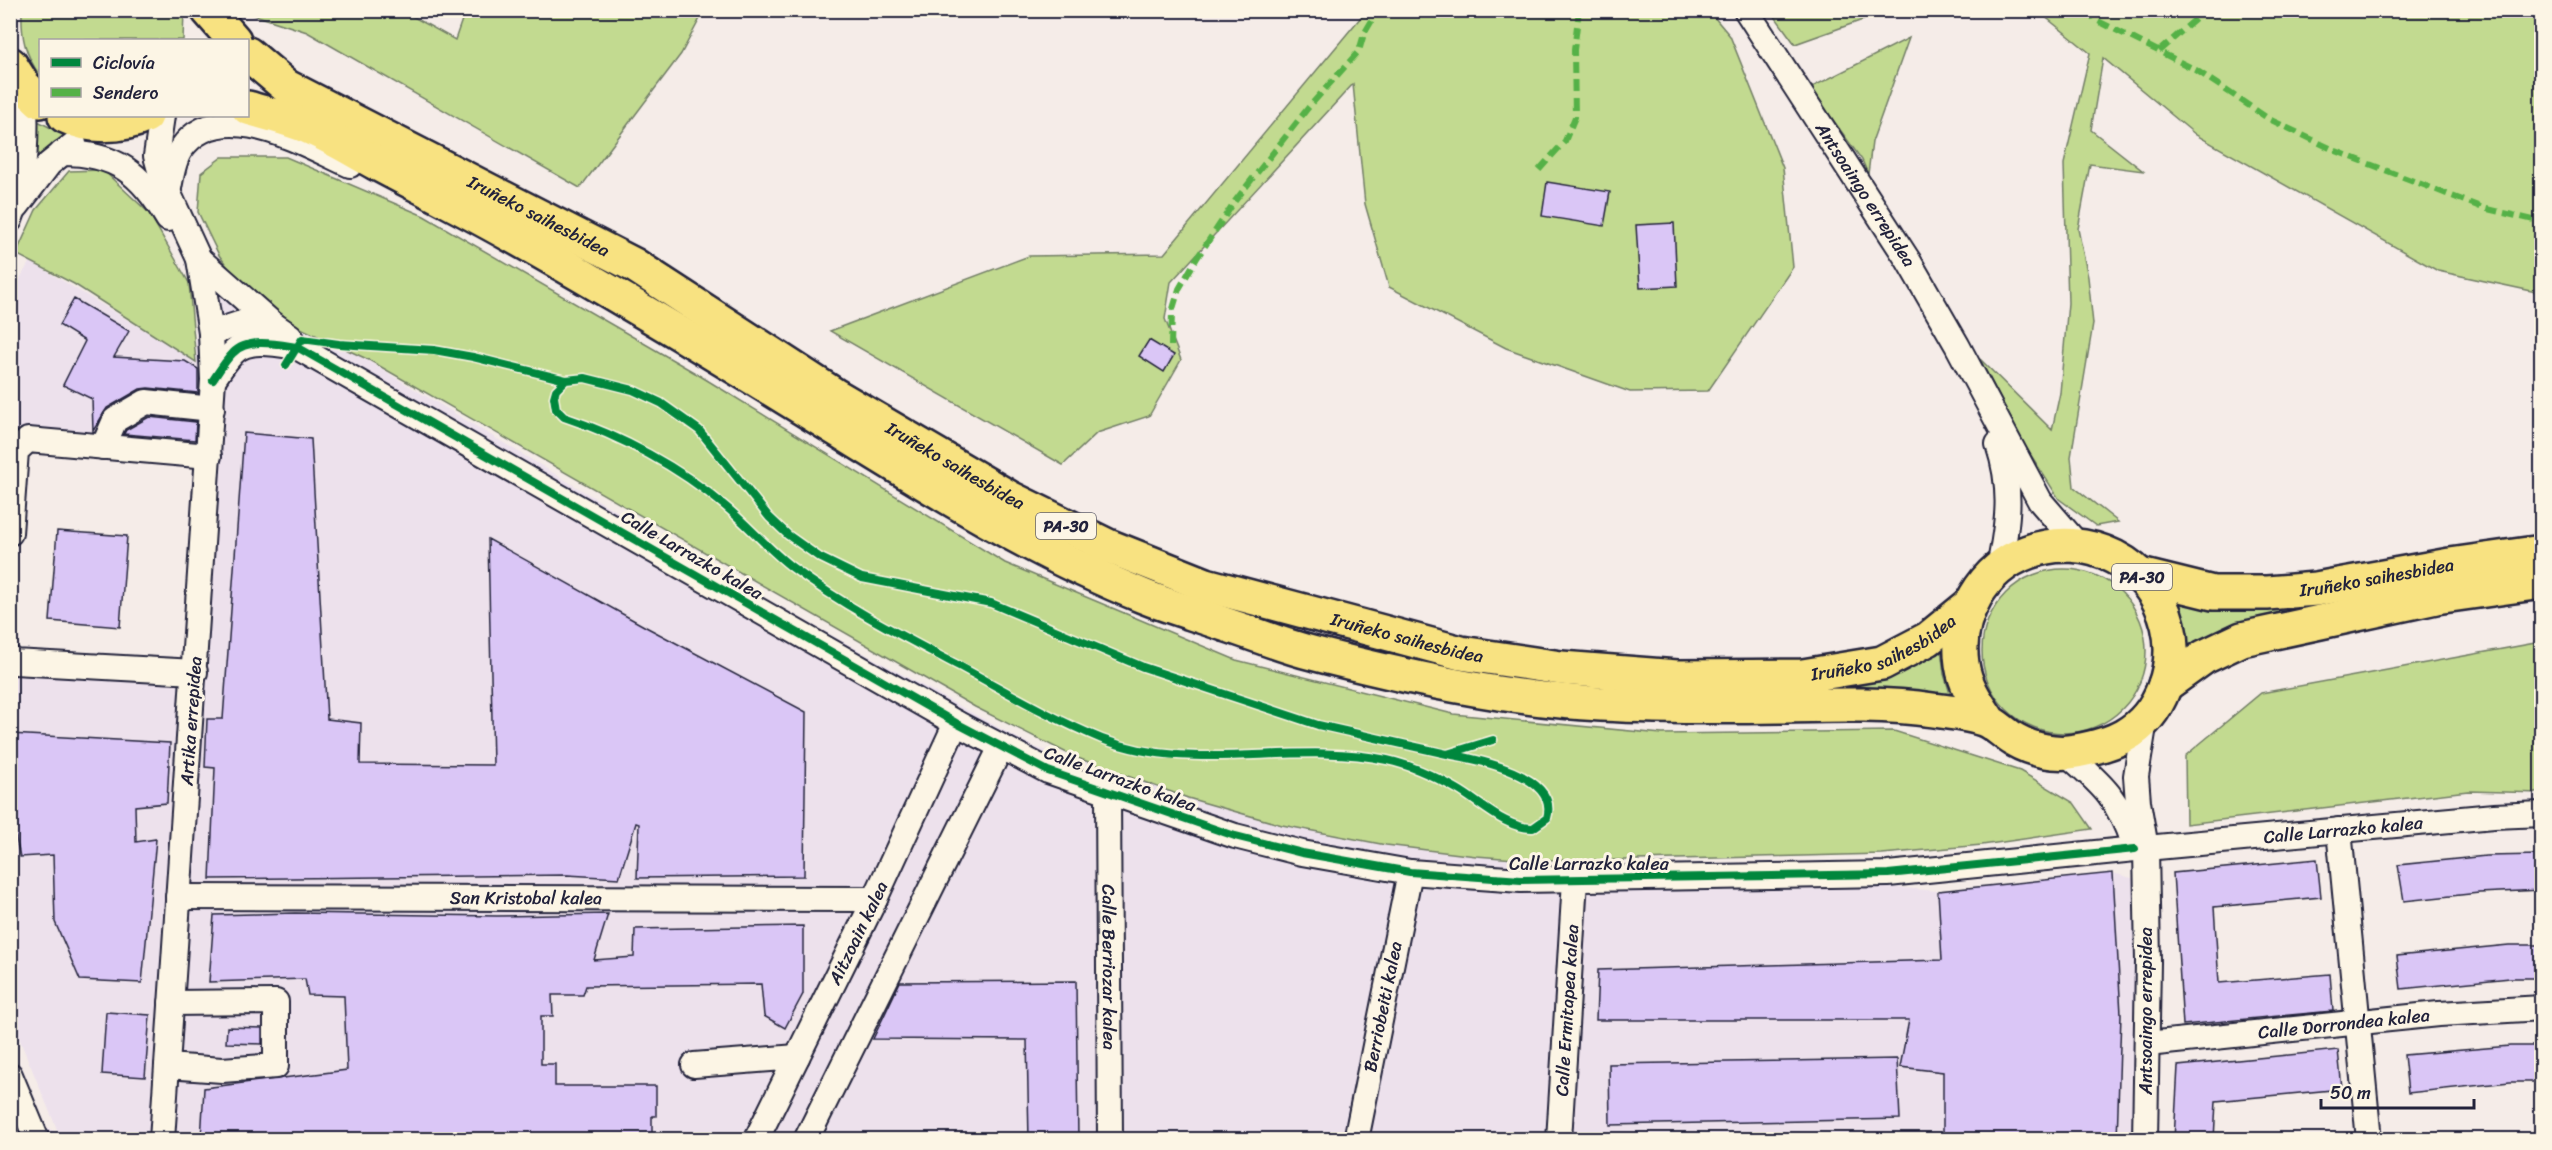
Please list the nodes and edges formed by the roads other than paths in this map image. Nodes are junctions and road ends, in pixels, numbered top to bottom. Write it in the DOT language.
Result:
graph roads {
  1 [pos="208,10"];
  2 [pos="1746,10"];
  3 [pos="205,39"];
  4 [pos="233,39"];
  5 [pos="249,55"];
  6 [pos="25,84"];
  7 [pos="249,108"];
  8 [pos="68,117"];
  9 [pos="144,117"];
  10 [pos="162,117"];
  11 [pos="100,125"];
  12 [pos="62,153"];
  13 [pos="387,169"];
  14 [pos="168,193"];
  15 [pos="13,214"];
  16 [pos="199,259"];
  17 [pos="207,302"];
  18 [pos="274,325"];
  19 [pos="211,333"];
  20 [pos="297,347"];
  21 [pos="213,380"];
  22 [pos="1978,385"];
  23 [pos="212,409"];
  24 [pos="103,447"];
  25 [pos="209,456"];
  26 [pos="10,533"];
  27 [pos="2078,545"];
  28 [pos="2541,552"];
  29 [pos="1999,568"];
  30 [pos="2140,575"];
  31 [pos="2541,582"];
  32 [pos="1971,604"];
  33 [pos="10,658"];
  34 [pos="195,672"];
  35 [pos="2165,685"];
  36 [pos="2145,720"];
  37 [pos="1989,721"];
  38 [pos="956,723"];
  39 [pos="1001,747"];
  40 [pos="2066,753"];
  41 [pos="1108,793"];
  42 [pos="2541,814"];
  43 [pos="2339,830"];
  44 [pos="2140,848"];
  45 [pos="1410,872"];
  46 [pos="1575,880"];
  47 [pos="178,897"];
  48 [pos="875,899"];
  49 [pos="171,1003"];
  50 [pos="2541,1008"];
  51 [pos="2358,1023"];
  52 [pos="2147,1044"];
  53 [pos="797,1057"];
  54 [pos="694,1065"];
  55 [pos="166,1066"];
  56 [pos="10,1075"];
  57 [pos="38,1140"];
  58 [pos="162,1140"];
  59 [pos="756,1140"];
  60 [pos="806,1140"];
  61 [pos="1110,1140"];
  62 [pos="1356,1140"];
  63 [pos="1559,1140"];
  64 [pos="2145,1140"];
  65 [pos="2369,1140"];
  1 -- 3 [label="highway"];
  1 -- 4 [label="highway"];
  2 -- 22 [label="street, Antsoaingo errepidea"];
  5 -- 32 [label="highway, Iruñeko saihesbidea / PA-30"];
  6 -- 15 [label="street"];
  7 -- 13 [label="highway, Iruñeko saihesbidea / PA-30"];
  8 -- 11 [label="highway"];
  9 -- 11 [label="highway"];
  10 -- 14 [label="street, Artika errepidea"];
  11 -- 12 [label="street"];
  12 -- 15 [label="street"];
  12 -- 17 [label="street, Artika errepidea"];
  13 -- 14 [label="street"];
  13 -- 37 [label="highway, Iruñeko saihesbidea / PA-30"];
  14 -- 16 [label="street, Artika errepidea"];
  16 -- 17 [label="street, Artika errepidea"];
  16 -- 18 [label="street, Calle Larrazko kalea"];
  17 -- 19 [label="street, Artika errepidea"];
  18 -- 19 [label="street"];
  18 -- 20 [label="street, Calle Larrazko kalea"];
  19 -- 21 [label="street, Artika errepidea"];
  20 -- 21 [label="street, Calle Larrazko kalea"];
  20 -- 38 [label="street, Calle Larrazko kalea"];
  21 -- 23 [label="street, Artika errepidea"];
  22 -- 27 [label="street, Antsoaingo errepidea"];
  22 -- 29 [label="street, Antsoaingo errepidea"];
  23 -- 24 [label="street"];
  23 -- 25 [label="street, Artika errepidea"];
  24 -- 25 [label="street"];
  24 -- 26 [label="street"];
  25 -- 34 [label="street, Artika errepidea"];
  27 -- 29 [label="highway, PA-30"];
  27 -- 30 [label="highway, PA-30"];
  28 -- 30 [label="highway, Iruñeko saihesbidea / PA-30"];
  29 -- 32 [label="highway, PA-30"];
  30 -- 35 [label="highway, PA-30"];
  31 -- 35 [label="highway, Iruñeko saihesbidea / PA-30"];
  32 -- 37 [label="highway, PA-30"];
  33 -- 34 [label="street"];
  34 -- 47 [label="street, Artika errepidea"];
  35 -- 36 [label="highway, PA-30"];
  36 -- 40 [label="highway, PA-30"];
  36 -- 44 [label="street, Antsoaingo errepidea"];
  37 -- 40 [label="highway, PA-30"];
  38 -- 39 [label="street, Calle Larrazko kalea"];
  38 -- 48 [label="street, Aitzoain kalea"];
  39 -- 41 [label="street, Calle Larrazko kalea"];
  39 -- 60 [label="street"];
  40 -- 44 [label="street, Antsoaingo errepidea"];
  41 -- 45 [label="street, Calle Larrazko kalea"];
  41 -- 61 [label="street, Calle Berriozar kalea"];
  42 -- 43 [label="street, Calle Larrazko kalea"];
  43 -- 44 [label="street, Calle Larrazko kalea"];
  43 -- 51 [label="street"];
  44 -- 46 [label="street, Calle Larrazko kalea"];
  44 -- 52 [label="street, Antsoaingo errepidea"];
  45 -- 46 [label="street, Calle Larrazko kalea"];
  45 -- 62 [label="street, Berriobeiti kalea"];
  46 -- 63 [label="street, Calle Ermitapea kalea"];
  47 -- 48 [label="street, San Kristobal kalea"];
  47 -- 49 [label="street, Artika errepidea"];
  48 -- 53 [label="street, Aitzoain kalea"];
  49 -- 55 [label="street, Artika errepidea"];
  49 -- 55 [label="street"];
  50 -- 51 [label="street, Calle Dorrondea kalea"];
  51 -- 52 [label="street, Calle Dorrondea kalea"];
  51 -- 65 [label="street"];
  52 -- 64 [label="street, Antsoaingo errepidea"];
  53 -- 54 [label="street"];
  53 -- 59 [label="street, Aitzoain kalea"];
  55 -- 58 [label="street, Artika errepidea"];
  56 -- 57 [label="street"];
}
